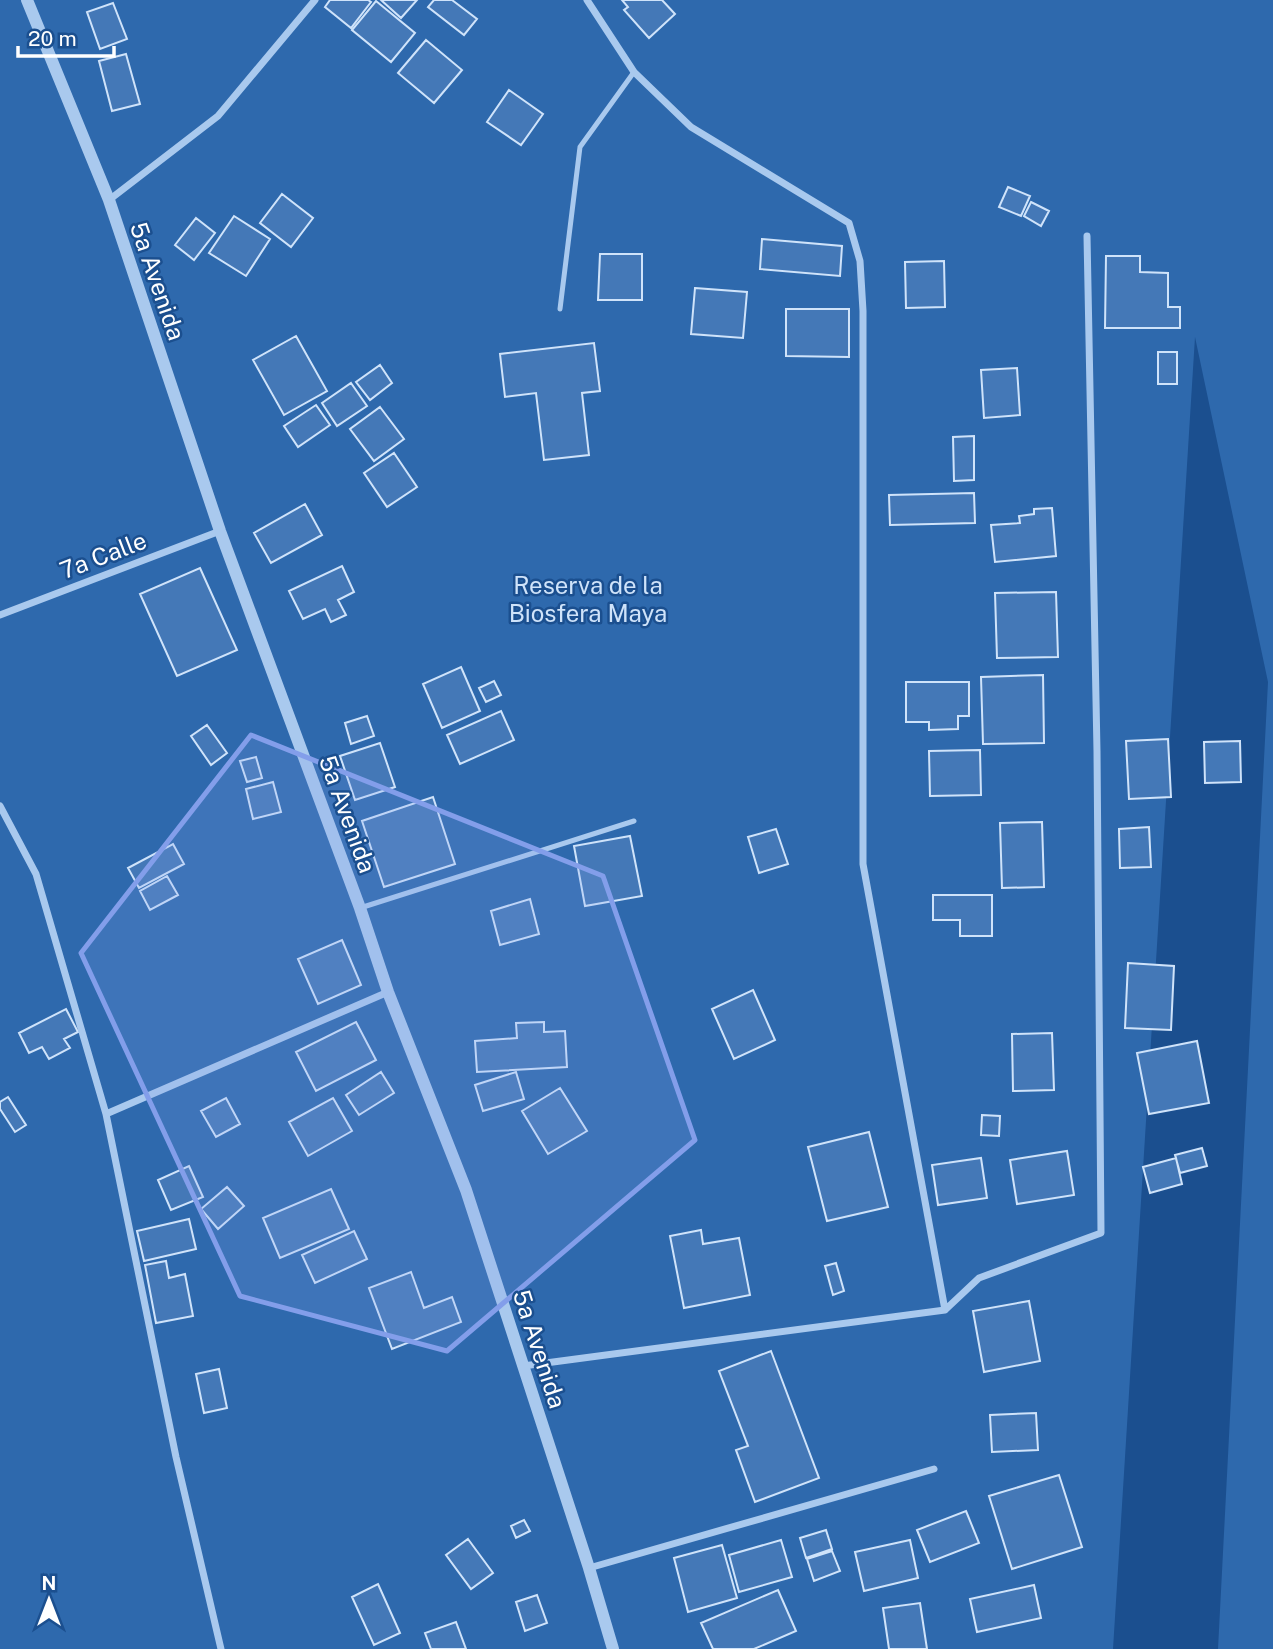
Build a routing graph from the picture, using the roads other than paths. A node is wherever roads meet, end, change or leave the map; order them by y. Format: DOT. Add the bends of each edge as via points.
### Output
graph roads {
  1 [pos="27,0"];
  2 [pos="315,0"];
  3 [pos="587,0"];
  4 [pos="634,72"];
  5 [pos="109,200"];
  6 [pos="1087,236"];
  7 [pos="560,309"];
  8 [pos="220,531"];
  9 [pos="0,615"];
  10 [pos="0,806"];
  11 [pos="634,821"];
  12 [pos="360,908"];
  13 [pos="388,992"];
  14 [pos="106,1114"];
  15 [pos="945,1310"];
  16 [pos="523,1366"];
  17 [pos="934,1469"];
  18 [pos="589,1568"];
  19 [pos="221,1649"];
  20 [pos="613,1649"];
  1 -- 5 [label="street, 5a Avenida"];
  2 -- 5 [label="street" via="218,116"];
  3 -- 4 [label="street"];
  4 -- 7 [label="lane" via="580,147"];
  4 -- 15 [label="street" via="691,127 849,223 860,261 863,864"];
  5 -- 8 [label="street, 5a Avenida"];
  6 -- 15 [label="street" via="1101,1233 979,1278"];
  8 -- 9 [label="street, 7a Calle"];
  8 -- 12 [label="street, 5a Avenida"];
  10 -- 14 [label="street" via="36,874"];
  11 -- 12 [label="lane"];
  12 -- 13 [label="street, 5a Avenida"];
  13 -- 14 [label="street"];
  13 -- 16 [label="street, 5a Avenida" via="466,1190"];
  14 -- 19 [label="street" via="176,1457"];
  15 -- 16 [label="street"];
  16 -- 18 [label="street, 5a Avenida"];
  17 -- 18 [label="street"];
  18 -- 20 [label="street, 5a Avenida"];
}
